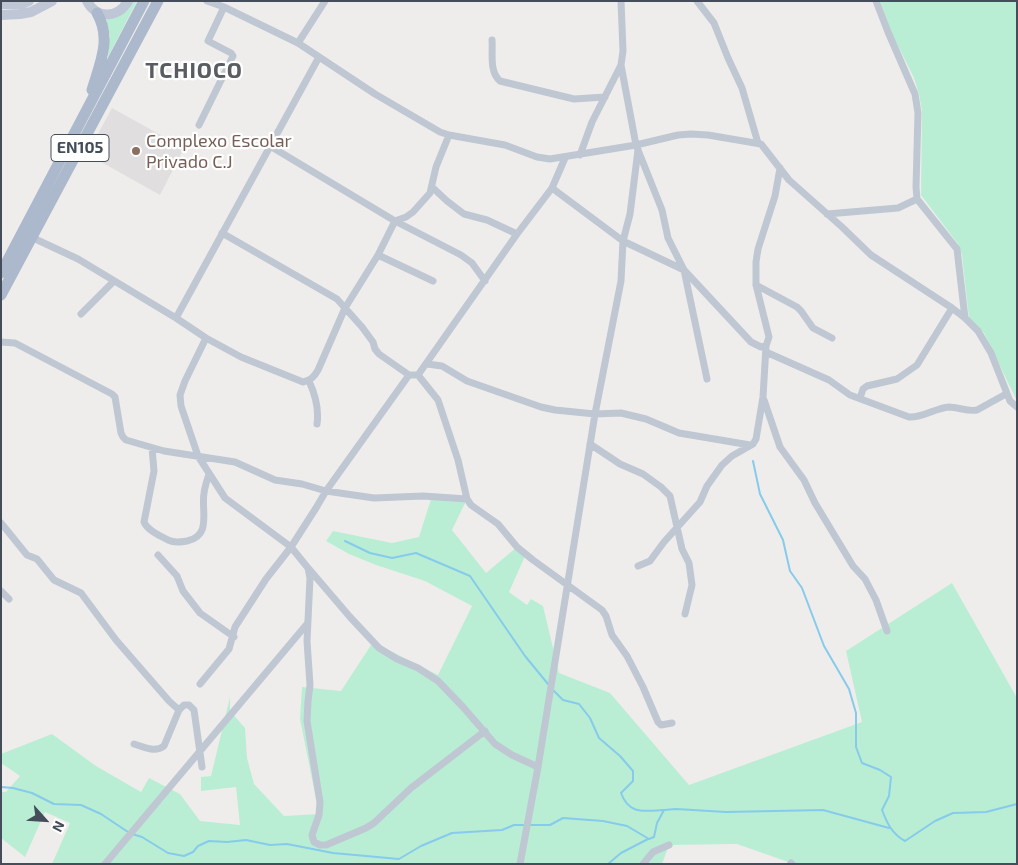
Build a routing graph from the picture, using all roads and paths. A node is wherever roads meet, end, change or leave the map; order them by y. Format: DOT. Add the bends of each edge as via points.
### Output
graph roads {
  1 [pos="29,1"];
  2 [pos="52,1"];
  3 [pos="76,1"];
  4 [pos="128,1"];
  5 [pos="144,1"];
  6 [pos="158,1"];
  7 [pos="207,1"];
  8 [pos="325,1"];
  9 [pos="621,1"];
  10 [pos="697,1"];
  11 [pos="876,1"];
  12 [pos="1,4"];
  13 [pos="91,7"];
  14 [pos="224,7"];
  15 [pos="1,14"];
  16 [pos="492,40"];
  17 [pos="298,43"];
  18 [pos="319,57"];
  19 [pos="621,65"];
  20 [pos="605,97"];
  21 [pos="83,118"];
  22 [pos="199,125"];
  23 [pos="449,134"];
  24 [pos="758,143"];
  25 [pos="270,146"];
  26 [pos="637,148"];
  27 [pos="580,155"];
  28 [pos="565,158"];
  29 [pos="780,168"];
  30 [pos="432,187"];
  31 [pos="552,188"];
  32 [pos="917,199"];
  33 [pos="827,214"];
  34 [pos="396,220"];
  35 [pos="222,233"];
  36 [pos="517,234"];
  37 [pos="32,237"];
  38 [pos="623,240"];
  39 [pos="378,255"];
  40 [pos="684,270"];
  41 [pos="1,273"];
  42 [pos="114,281"];
  43 [pos="433,281"];
  44 [pos="485,281"];
  45 [pos="756,285"];
  46 [pos="1,295"];
  47 [pos="345,308"];
  48 [pos="952,308"];
  49 [pos="81,314"];
  50 [pos="176,318"];
  51 [pos="965,318"];
  52 [pos="206,338"];
  53 [pos="832,338"];
  54 [pos="1,342"];
  55 [pos="766,349"];
  56 [pos="427,364"];
  57 [pos="408,375"];
  58 [pos="418,376"];
  59 [pos="707,379"];
  60 [pos="309,380"];
  61 [pos="1006,394"];
  62 [pos="763,398"];
  63 [pos="860,398"];
  64 [pos="1017,406"];
  65 [pos="595,414"];
  66 [pos="317,424"];
  67 [pos="590,444"];
  68 [pos="750,446"];
  69 [pos="152,448"];
  70 [pos="198,456"];
  71 [pos="209,474"];
  72 [pos="326,491"];
  73 [pos="467,499"];
  74 [pos="1,523"];
  75 [pos="676,527"];
  76 [pos="291,547"];
  77 [pos="158,555"];
  78 [pos="638,566"];
  79 [pos="308,568"];
  80 [pos="567,584"];
  81 [pos="1,591"];
  82 [pos="9,599"];
  83 [pos="685,614"];
  84 [pos="308,624"];
  85 [pos="888,631"];
  86 [pos="234,637"];
  87 [pos="200,684"];
  88 [pos="179,710"];
  89 [pos="672,723"];
  90 [pos="485,732"];
  91 [pos="134,744"];
  92 [pos="200,751"];
  93 [pos="202,767"];
  94 [pos="538,767"];
  95 [pos="669,845"];
  96 [pos="104,864"];
  97 [pos="520,864"];
  98 [pos="643,864"];
  1 -- 12 [label="street"];
  2 -- 15 [label="street" via="31,12"];
  3 -- 13 [label="street"];
  4 -- 13 [label="street" via="114,14 105,15"];
  5 -- 21 [label="main road, EN105"];
  6 -- 37 [label="main road, EN105"];
  7 -- 14 [label="street"];
  8 -- 17 [label="street"];
  9 -- 19 [label="street"];
  10 -- 24 [label="street" via="714,23 742,88"];
  11 -- 32 [label="street" via="915,94 918,113"];
  13 -- 21 [label="main road" via="104,29 105,44"];
  14 -- 17 [label="street"];
  14 -- 22 [label="street" via="208,41 233,56"];
  16 -- 20 [label="street" via="493,70 500,81 574,99"];
  17 -- 18 [label="street"];
  18 -- 23 [label="street" via="374,94"];
  18 -- 25 [label="street"];
  19 -- 20 [label="street"];
  19 -- 26 [label="street"];
  20 -- 27 [label="street"];
  21 -- 41 [label="main road, EN105"];
  23 -- 28 [label="street" via="505,145 544,158"];
  23 -- 30 [label="street"];
  24 -- 26 [label="street" via="691,134"];
  24 -- 29 [label="street"];
  25 -- 34 [label="street"];
  25 -- 35 [label="street"];
  26 -- 27 [label="street"];
  26 -- 38 [label="street" via="630,214"];
  26 -- 40 [label="street" via="662,210 668,238"];
  27 -- 28 [label="street"];
  28 -- 31 [label="street"];
  29 -- 33 [label="street"];
  29 -- 45 [label="street" via="758,249"];
  30 -- 34 [label="street" via="413,212"];
  30 -- 36 [label="street" via="464,214 487,220"];
  31 -- 36 [label="street"];
  31 -- 38 [label="street"];
  32 -- 33 [label="street" via="898,208"];
  32 -- 51 [label="street" via="956,249"];
  33 -- 48 [label="street" via="875,259"];
  34 -- 39 [label="street"];
  34 -- 44 [label="street" via="467,258"];
  35 -- 47 [label="street" via="337,299"];
  35 -- 50 [label="street"];
  36 -- 44 [label="street"];
  37 -- 42 [label="street"];
  37 -- 46 [label="main road, EN105"];
  38 -- 40 [label="street"];
  38 -- 65 [label="street" via="620,281"];
  39 -- 43 [label="street"];
  39 -- 47 [label="street"];
  40 -- 55 [label="street" via="750,342"];
  40 -- 59 [label="street"];
  42 -- 49 [label="street"];
  42 -- 50 [label="street"];
  44 -- 56 [label="street"];
  45 -- 53 [label="street" via="797,307 813,328"];
  45 -- 55 [label="street" via="769,337"];
  47 -- 57 [label="street" via="379,354"];
  47 -- 60 [label="street" via="318,370"];
  48 -- 51 [label="street"];
  48 -- 63 [label="street" via="917,365 897,379 867,386"];
  50 -- 52 [label="street"];
  51 -- 61 [label="street" via="978,331 991,353"];
  52 -- 60 [label="street" via="303,382"];
  52 -- 70 [label="street" via="180,395"];
  54 -- 69 [label="street" via="15,343 112,394 116,397 123,437"];
  55 -- 62 [label="street"];
  55 -- 63 [label="street"];
  56 -- 58 [label="street"];
  56 -- 65 [label="street" via="442,366 467,381 541,407"];
  57 -- 58 [label="street"];
  57 -- 72 [label="street"];
  58 -- 73 [label="street" via="438,400"];
  60 -- 66 [label="street" via="314,392"];
  61 -- 63 [label="street" via="977,410 944,408 915,417"];
  61 -- 64 [label="street"];
  62 -- 68 [label="street" via="758,433"];
  62 -- 85 [label="street" via="780,447 804,480 853,566 865,579"];
  65 -- 67 [label="street"];
  65 -- 68 [label="street" via="627,414 678,433"];
  67 -- 75 [label="street" via="661,487 670,496"];
  67 -- 80 [label="street"];
  68 -- 75 [label="street" via="722,465 700,502"];
  69 -- 70 [label="street"];
  69 -- 71 [label="street" via="154,471 144,522 147,528 169,541 179,542 199,536 203,528 204,493"];
  70 -- 71 [label="street"];
  70 -- 72 [label="street" via="235,462 275,480"];
  71 -- 76 [label="street" via="225,498"];
  72 -- 73 [label="street" via="374,498 423,496"];
  72 -- 76 [label="street"];
  73 -- 80 [label="street" via="503,528 521,550"];
  74 -- 88 [label="street" via="27,555 37,559 54,580 81,593 116,640"];
  75 -- 78 [label="street" via="650,561"];
  75 -- 83 [label="street" via="689,563 692,585"];
  76 -- 79 [label="street"];
  76 -- 86 [label="street" via="266,579 236,627"];
  77 -- 86 [label="street" via="177,576 183,591 200,613"];
  79 -- 84 [label="street"];
  79 -- 90 [label="street" via="379,648 438,681"];
  80 -- 89 [label="street" via="602,610 658,722 662,725"];
  80 -- 94 [label="street"];
  81 -- 82 [label="street"];
  84 -- 90 [label="street" via="310,685 307,721 320,802 312,835 314,842 326,845 366,828"];
  84 -- 92 [label="street"];
  86 -- 87 [label="street" via="226,654"];
  88 -- 91 [label="street" via="164,746 154,750"];
  88 -- 92 [label="street" via="184,705 194,710"];
  90 -- 94 [label="street" via="512,756"];
  92 -- 93 [label="street"];
  92 -- 96 [label="street"];
  94 -- 97 [label="street"];
  95 -- 98 [label="street" via="653,852"];
}
